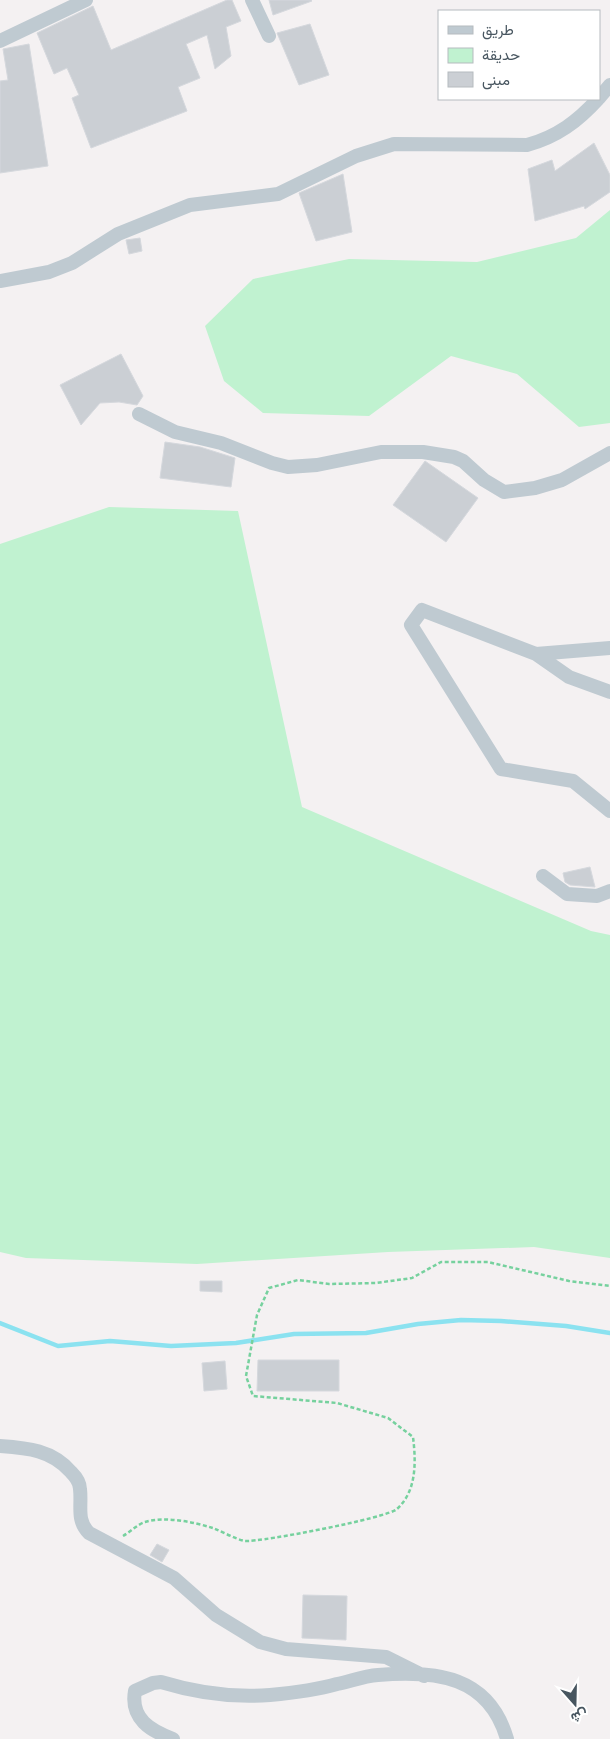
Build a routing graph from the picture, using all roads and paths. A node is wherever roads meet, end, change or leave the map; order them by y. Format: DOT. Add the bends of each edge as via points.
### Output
graph roads {
  1 [pos="86,0"];
  2 [pos="252,0"];
  3 [pos="269,36"];
  4 [pos="0,41"];
  5 [pos="610,85"];
  6 [pos="600,96"];
  7 [pos="596,100"];
  8 [pos="0,281"];
  9 [pos="139,414"];
  10 [pos="610,453"];
  11 [pos="610,648"];
  12 [pos="536,654"];
  13 [pos="610,692"];
  14 [pos="610,812"];
  15 [pos="543,876"];
  16 [pos="610,891"];
  17 [pos="610,1286"];
  18 [pos="0,1446"];
  19 [pos="111,1544"];
  20 [pos="424,1676"];
  21 [pos="173,1739"];
  22 [pos="507,1739"];
  1 -- 4 [label="street"];
  2 -- 3 [label="street"];
  5 -- 6 [label="street"];
  7 -- 8 [label="street" via="566,129 542,141 527,145 394,144 356,156 278,194 201,202 184,207 118,234 72,263"];
  9 -- 10 [label="street" via="175,432 221,443 288,466 381,452 446,455 463,461 504,492 562,480"];
  11 -- 12 [label="street"];
  12 -- 13 [label="street" via="568,677"];
  12 -- 14 [label="street" via="422,610 412,625 501,769 573,781"];
  15 -- 16 [label="street" via="567,894 597,896"];
  17 -- 19 [label="path" via="569,1281 488,1262 441,1262 412,1278 329,1284 298,1280 269,1288 257,1315 246,1376 252,1396 337,1403 388,1418 413,1437 414,1483 397,1509 366,1520 245,1541 174,1519 145,1522"];
  18 -- 19 [label="street" via="47,1453 64,1464 80,1487 80,1521 84,1528"];
  19 -- 20 [label="street" via="174,1578 216,1615 260,1642 286,1649 386,1657"];
  20 -- 21 [label="street" via="378,1675 336,1685 252,1696 214,1694 161,1682 135,1691 134,1698 145,1726"];
  20 -- 22 [label="street" via="449,1678 486,1698 502,1721"];
}
